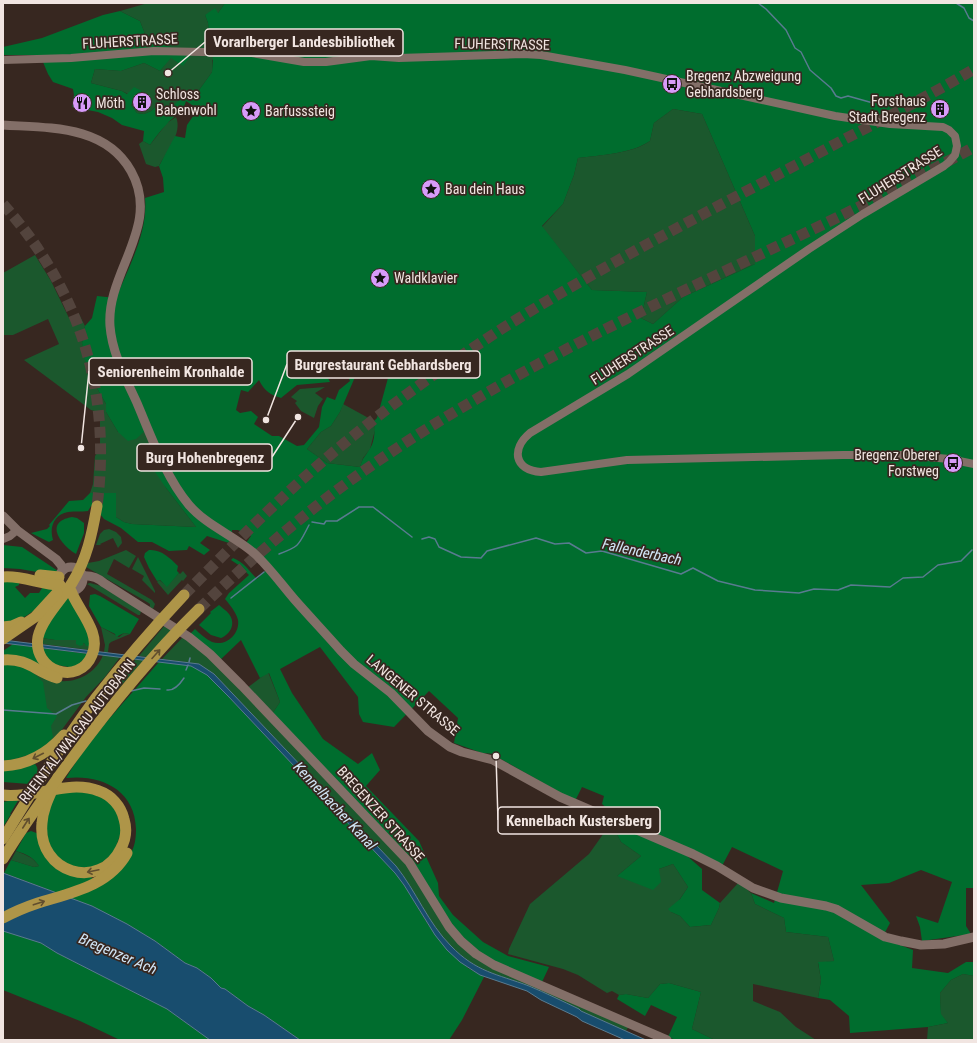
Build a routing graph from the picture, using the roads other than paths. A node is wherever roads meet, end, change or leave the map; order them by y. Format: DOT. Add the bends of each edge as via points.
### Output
graph roads {
  1 [pos="3,60"];
  2 [pos="3,125"];
  3 [pos="974,464"];
  4 [pos="97,506"];
  5 [pos="3,516"];
  6 [pos="17,530"];
  7 [pos="3,539"];
  8 [pos="3,570"];
  9 [pos="3,577"];
  10 [pos="68,584"];
  11 [pos="180,598"];
  12 [pos="47,605"];
  13 [pos="195,612"];
  14 [pos="3,627"];
  15 [pos="3,639"];
  16 [pos="3,646"];
  17 [pos="96,652"];
  18 [pos="3,660"];
  19 [pos="95,700"];
  20 [pos="3,766"];
  21 [pos="3,788"];
  22 [pos="3,795"];
  23 [pos="46,796"];
  24 [pos="3,839"];
  25 [pos="3,859"];
  26 [pos="3,918"];
  27 [pos="974,937"];
  28 [pos="667,1040"];
  1 -- 3 [label="street, FLUHERSTRASSE" via="71,58 154,51 252,53 304,62 371,56 399,58 541,55 636,72 835,116 890,124 943,127 952,132 957,140 956,150 949,162 808,249 628,374 530,433 520,443 518,455 528,470 541,472 627,460 843,455 907,455"];
  2 -- 27 [label="main road, LANGENER STRASSE" via="71,131 93,137 125,161 134,177 139,194 140,215 137,235 114,292 110,325 114,350 155,445 177,488 202,518 255,554 341,651 392,693 428,731 450,747 493,760 560,797 693,854 766,894 836,909 885,936 901,941 921,945"];
  4 -- 10 [label="highway" via="85,551 70,575"];
  5 -- 6 [label="main road"];
  6 -- 7 [label="street"];
  6 -- 10 [label="main road" via="59,562"];
  8 -- 10 [label="highway"];
  9 -- 10 [label="highway" via="48,584"];
  10 -- 12 [label="highway"];
  10 -- 16 [label="highway" via="40,620"];
  10 -- 17 [label="highway" via="92,631"];
  10 -- 17 [label="highway" via="40,631 38,648 41,658 51,668 66,672 80,669"];
  10 -- 28 [label="main road, BREGENZER STRASSE" via="93,580 104,583 210,654 408,862 450,927 476,954 494,965"];
  11 -- 19 [label="highway, RHEINTAL/WALGAU AUTOBAHN"];
  12 -- 14 [label="highway" via="22,622"];
  12 -- 15 [label="highway" via="35,617"];
  23 -- 13 [label="highway, RHEINTAL/WALGAU AUTOBAHN, one-way" via="112,704"];
  17 -- 18 [label="highway" via="95,664 87,672 68,679 54,677 25,662"];
  19 -- 20 [label="highway, one-way" via="49,750 28,761"];
  19 -- 24 [label="highway, RHEINTAL/WALGAU AUTOBAHN" via="40,779"];
  26 -- 21 [label="highway, one-way" via="26,907 93,884 107,876 127,854 133,828 125,804 118,794 105,785 87,781 64,781 21,789"];
  22 -- 23 [label="highway, one-way" via="22,796 78,788 95,789 106,794 120,809 126,828 122,847 116,857 96,870 79,872 63,867 49,856 43,843 41,828"];
  25 -- 23 [label="highway, RHEINTAL/WALGAU AUTOBAHN, one-way"];
}
